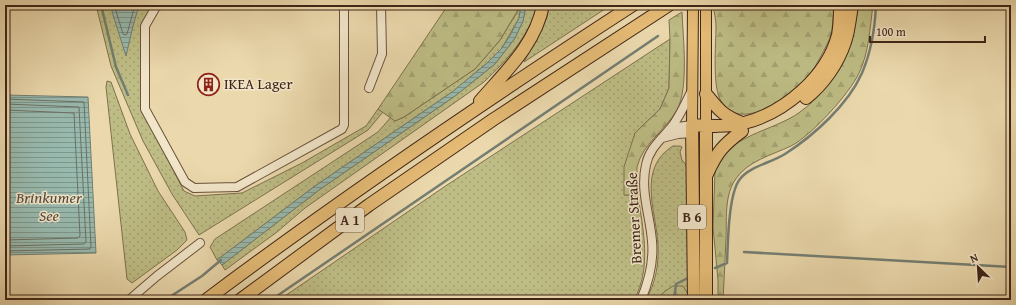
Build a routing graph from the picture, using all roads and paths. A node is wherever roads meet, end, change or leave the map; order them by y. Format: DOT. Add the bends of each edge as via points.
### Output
graph roads {
  1 [pos="157,5"];
  2 [pos="344,5"];
  3 [pos="381,5"];
  4 [pos="543,5"];
  5 [pos="633,5"];
  6 [pos="669,5"];
  7 [pos="706,5"];
  8 [pos="840,5"];
  9 [pos="852,5"];
  10 [pos="693,7"];
  11 [pos="369,88"];
  12 [pos="692,89"];
  13 [pos="706,94"];
  14 [pos="468,114"];
  15 [pos="743,127"];
  16 [pos="692,129"];
  17 [pos="706,129"];
  18 [pos="668,131"];
  19 [pos="662,138"];
  20 [pos="705,178"];
  21 [pos="200,243"];
  22 [pos="129,300"];
  23 [pos="206,300"];
  24 [pos="240,300"];
  25 [pos="640,300"];
  26 [pos="694,300"];
  27 [pos="706,300"];
  1 -- 2 [label="street" via="145,26 145,109 185,182 194,188 237,187 342,129"];
  3 -- 11 [label="street" via="382,54"];
  4 -- 14 [label="highway" via="533,35 519,57"];
  5 -- 14 [label="highway, A 1"];
  6 -- 24 [label="highway, A 1" via="494,119"];
  7 -- 13 [label="main road, B 6"];
  8 -- 15 [label="highway" via="838,36 831,53 808,86 780,108"];
  9 -- 15 [label="highway" via="846,41 838,60 812,93 767,123"];
  10 -- 12 [label="main road, B 6"];
  12 -- 16 [label="main road, B 6"];
  12 -- 18 [label="street, Bremer Straße"];
  13 -- 15 [label="highway" via="720,111"];
  13 -- 17 [label="main road, B 6"];
  14 -- 23 [label="highway, A 1" via="333,207"];
  15 -- 17 [label="highway" via="732,125"];
  15 -- 20 [label="highway" via="721,148"];
  16 -- 17 [label="highway"];
  16 -- 18 [label="street" via="678,127"];
  16 -- 19 [label="street"];
  16 -- 26 [label="highway, B 6"];
  17 -- 20 [label="highway, B 6"];
  18 -- 19 [label="street, Bremer Straße"];
  19 -- 25 [label="street, Bremer Straße" via="646,162 644,195 652,253 648,284"];
  20 -- 27 [label="highway, B 6"];
  21 -- 22 [label="street"];
}
